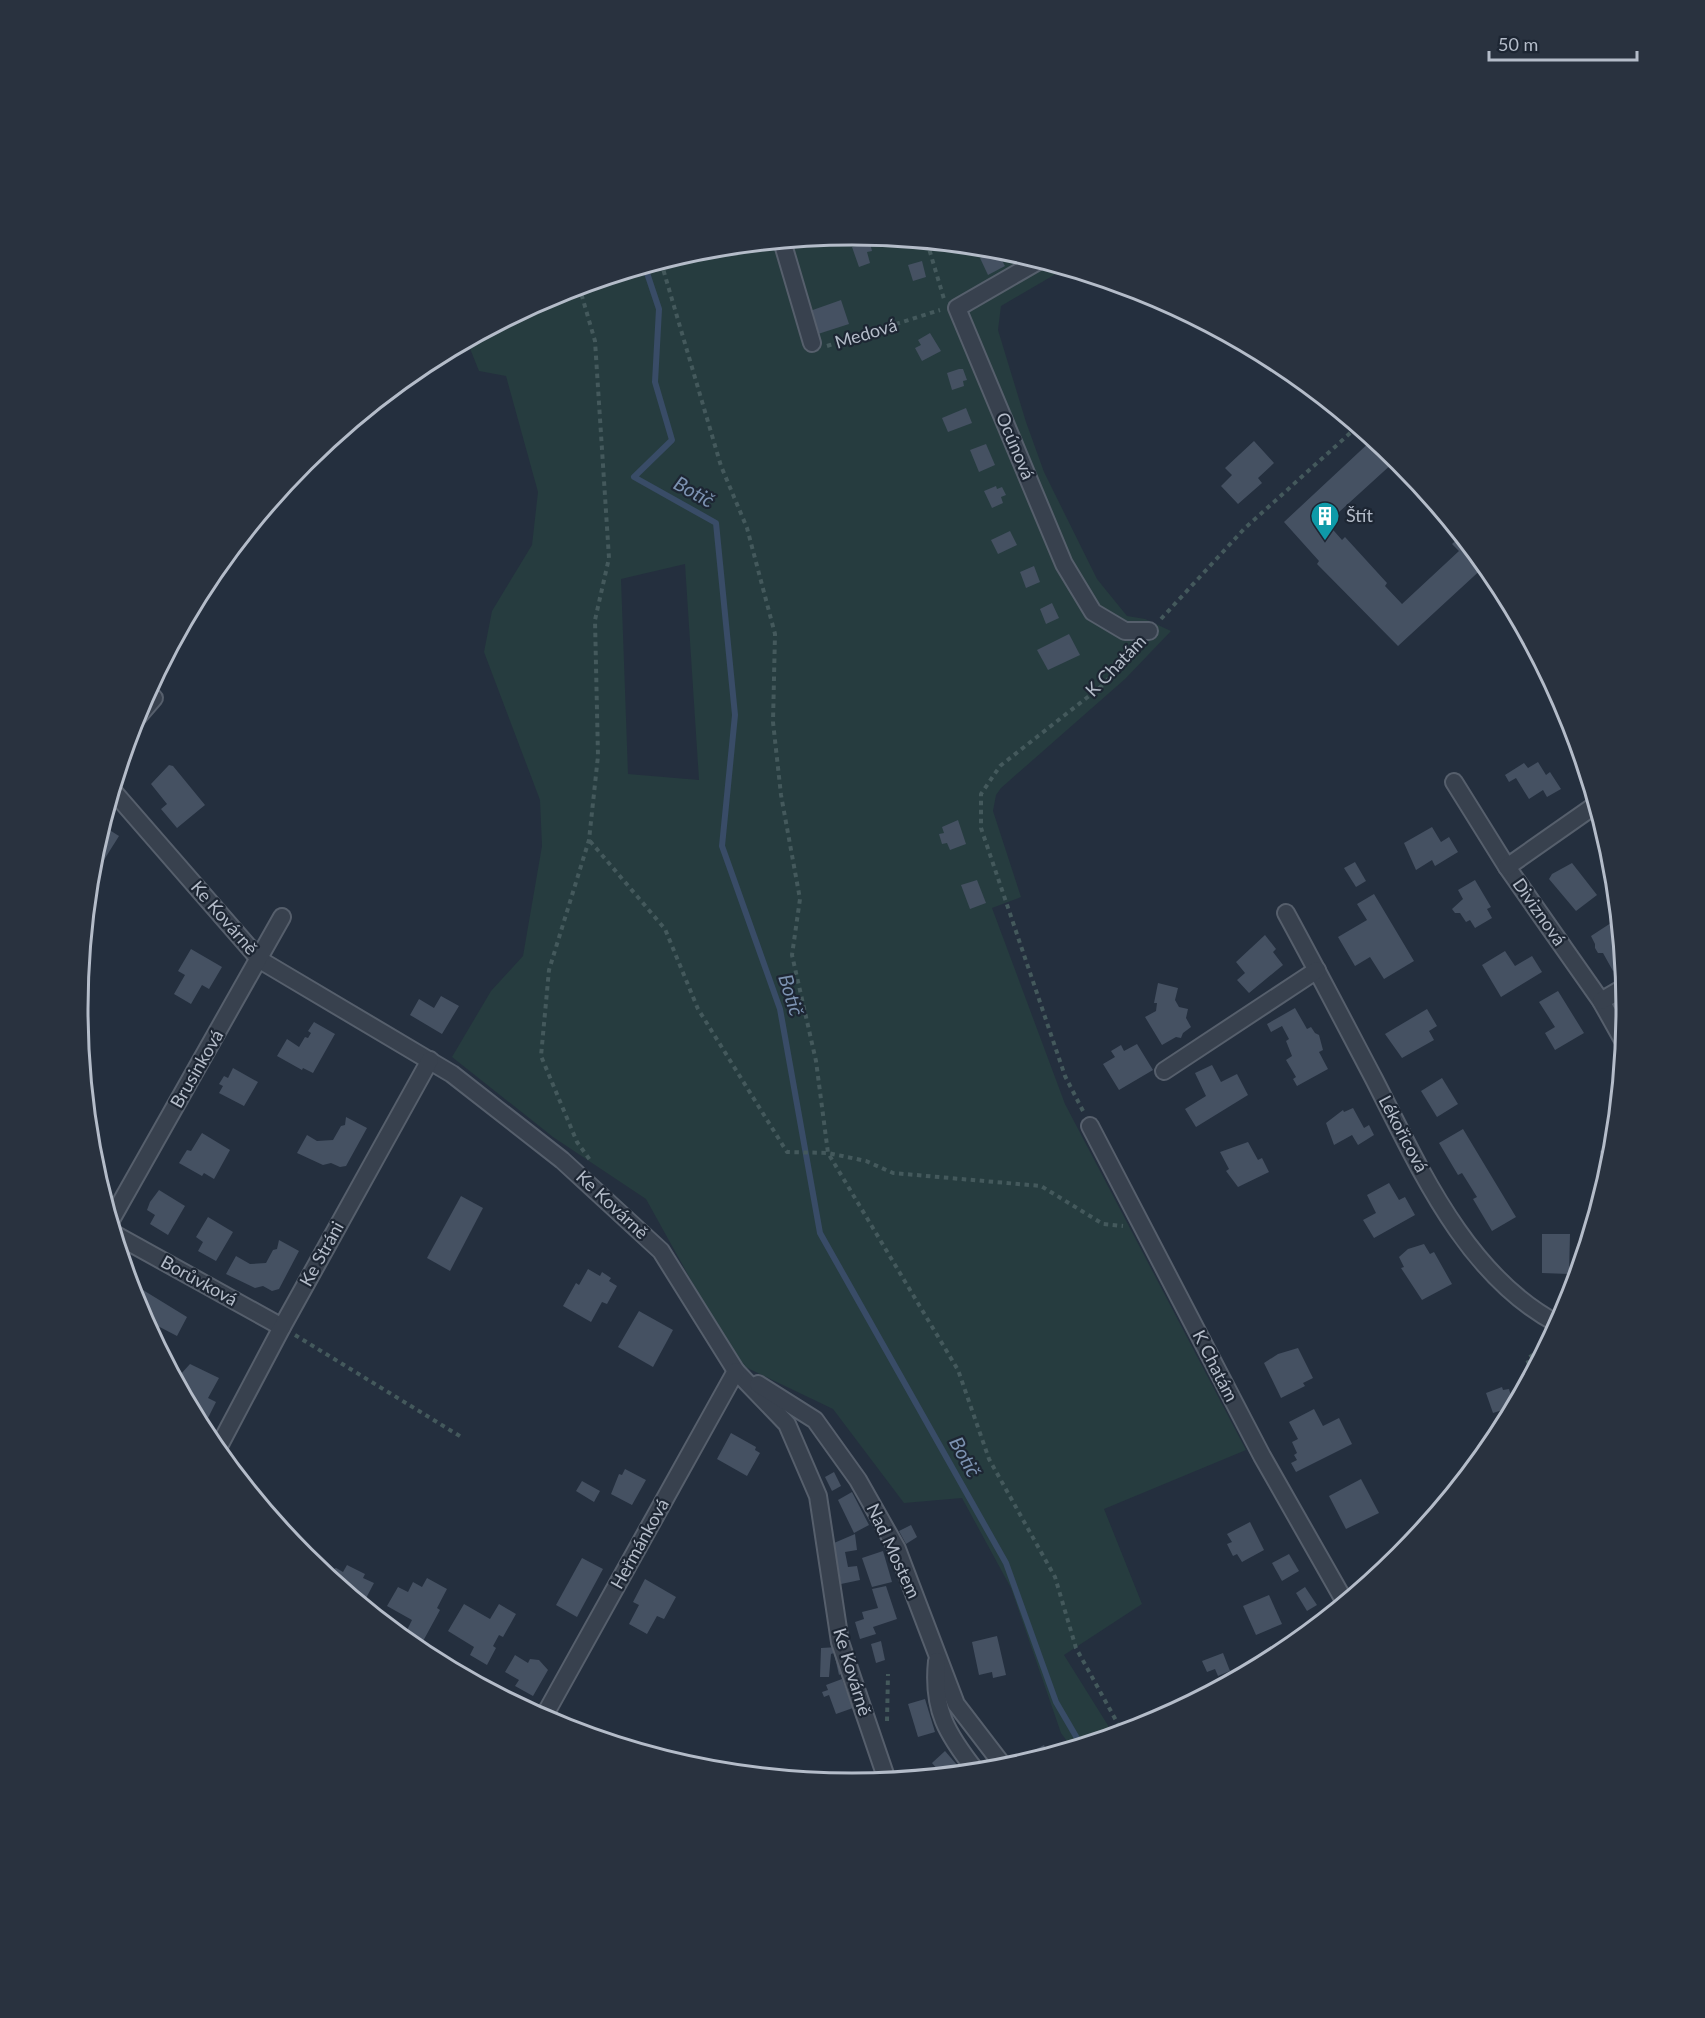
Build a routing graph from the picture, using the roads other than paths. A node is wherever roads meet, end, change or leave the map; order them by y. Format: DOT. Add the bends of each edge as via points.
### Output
graph roads {
  1 [pos="784,249"];
  2 [pos="1029,266"];
  3 [pos="812,343"];
  4 [pos="1149,632"];
  5 [pos="1454,782"];
  6 [pos="119,798"];
  7 [pos="1589,809"];
  8 [pos="1507,867"];
  9 [pos="1286,913"];
  10 [pos="282,917"];
  11 [pos="260,960"];
  12 [pos="1317,970"];
  13 [pos="1616,992"];
  14 [pos="1601,1001"];
  15 [pos="1616,1027"];
  16 [pos="430,1060"];
  17 [pos="1164,1071"];
  18 [pos="1090,1126"];
  19 [pos="116,1211"];
  20 [pos="125,1240"];
  21 [pos="1550,1319"];
  22 [pos="282,1327"];
  23 [pos="736,1371"];
  24 [pos="222,1440"];
  25 [pos="1341,1595"];
  26 [pos="938,1654"];
  27 [pos="548,1709"];
  28 [pos="998,1759"];
  29 [pos="970,1763"];
  30 [pos="884,1772"];
  1 -- 3 [label="street, Medová"];
  2 -- 4 [label="street, Ocúnová" via="955,307 1064,564 1093,612 1125,630"];
  5 -- 8 [label="street, Diviznová"];
  6 -- 11 [label="street, Ke Kovárně"];
  7 -- 8 [label="street"];
  8 -- 14 [label="street, Diviznová"];
  9 -- 12 [label="street, Lékořicová"];
  10 -- 11 [label="street, Brusinková"];
  11 -- 16 [label="street, Ke Kovárně"];
  11 -- 19 [label="street, Brusinková"];
  12 -- 17 [label="street"];
  12 -- 21 [label="street, Lékořicová" via="1422,1173 1472,1250 1519,1298"];
  13 -- 14 [label="street"];
  14 -- 15 [label="street, Diviznová"];
  16 -- 22 [label="street, Ke Stráni"];
  16 -- 23 [label="street, Ke Kovárně" via="562,1160 661,1251"];
  18 -- 25 [label="street, K Chatám" via="1262,1455"];
  20 -- 22 [label="street, Borůvková"];
  22 -- 24 [label="street, Ke Stráni"];
  23 -- 26 [label="street, Nad Mostem" via="815,1420 858,1480 897,1550"];
  23 -- 27 [label="street, Heřmánková"];
  23 -- 30 [label="street, Ke Kovárně" via="787,1424 818,1496 840,1642"];
  26 -- 28 [label="street, Nad Mostem" via="956,1704"];
  26 -- 29 [label="street" via="935,1679 940,1716 950,1738"];
}
